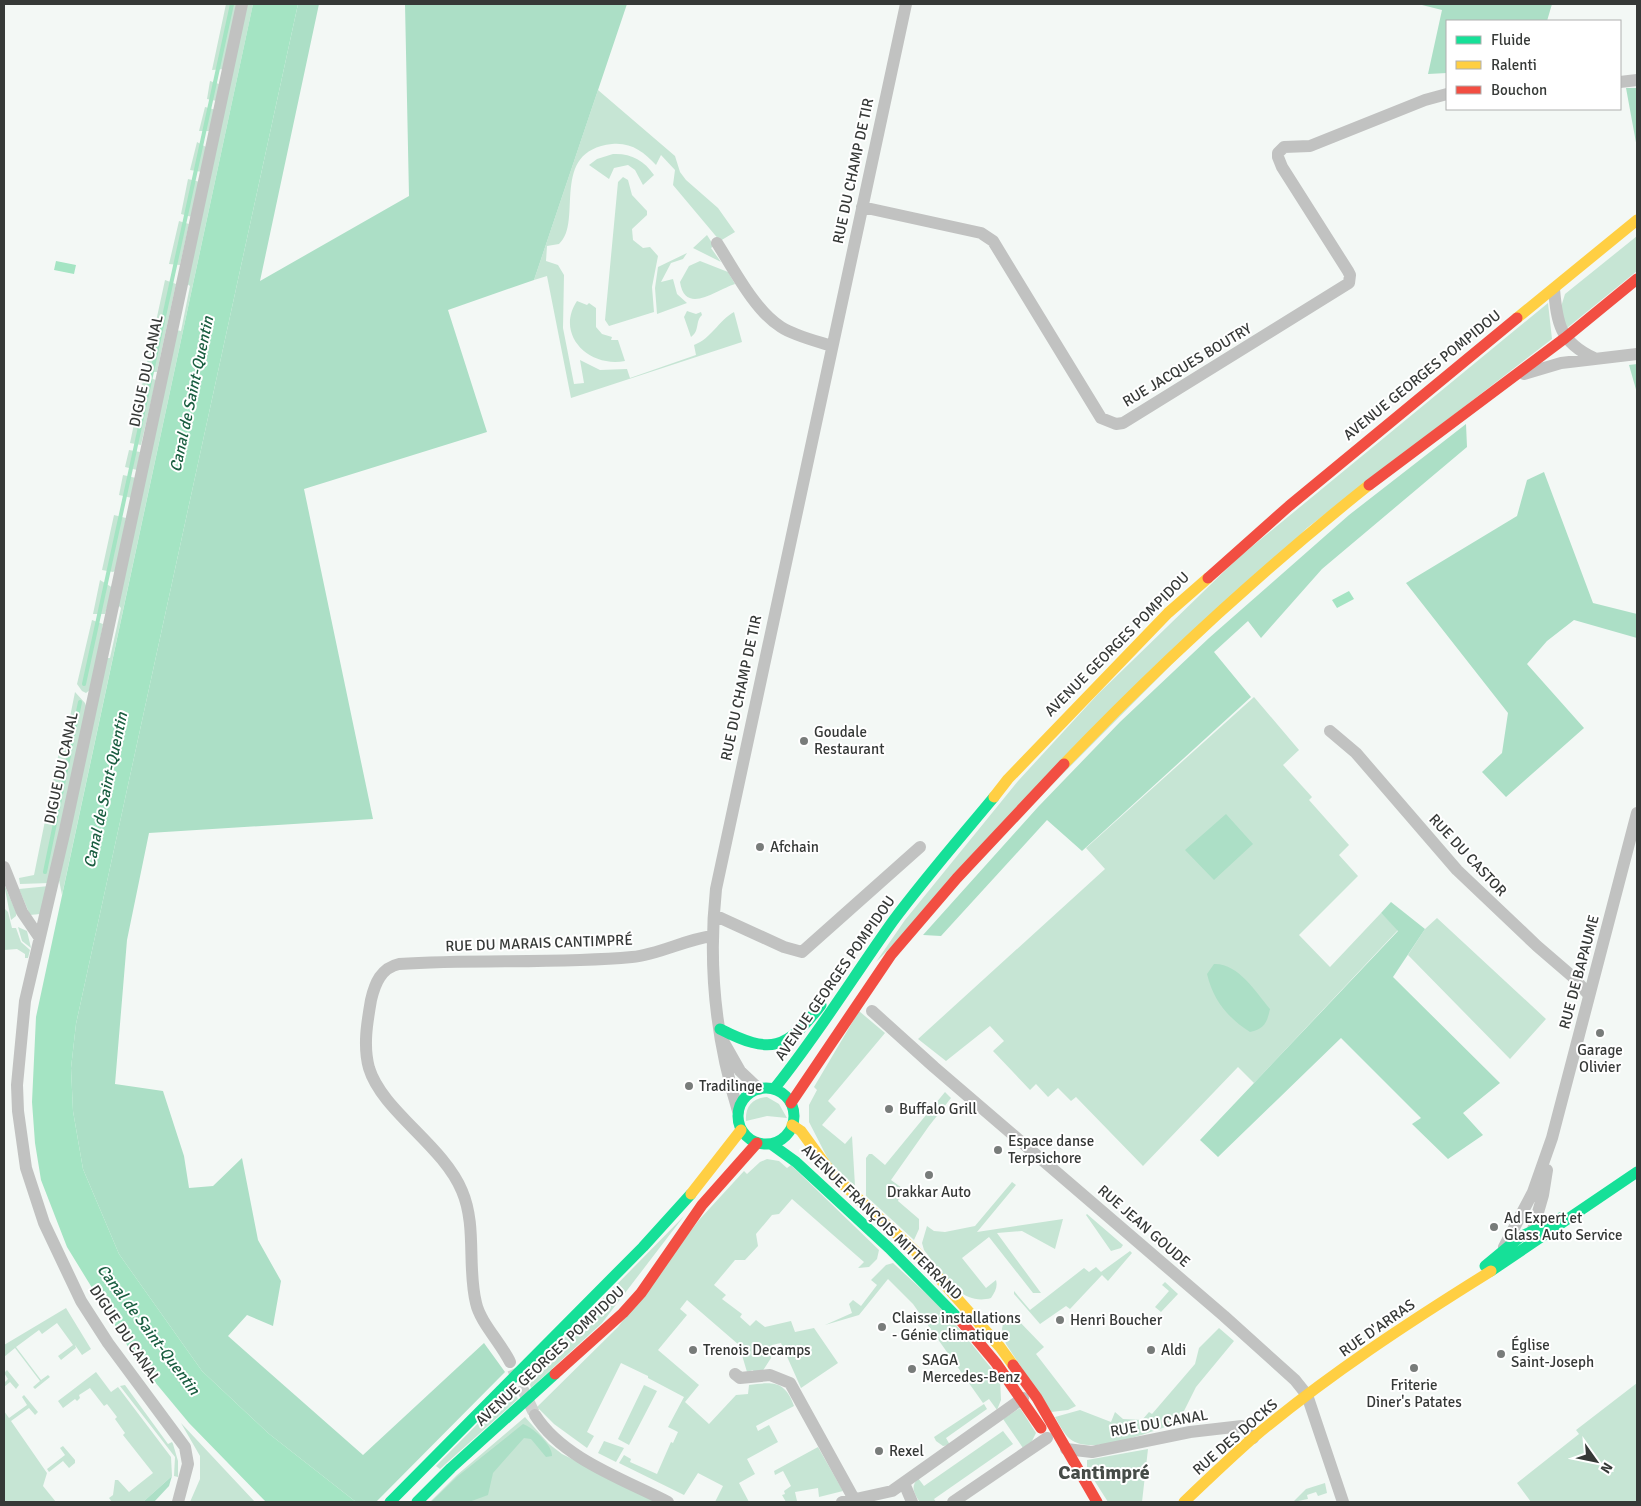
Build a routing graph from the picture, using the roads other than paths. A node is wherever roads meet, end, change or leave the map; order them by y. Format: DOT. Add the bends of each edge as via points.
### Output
graph roads {
  1 [pos="242,4"];
  2 [pos="906,4"];
  3 [pos="1637,80"];
  4 [pos="1621,82"];
  5 [pos="1446,94"];
  6 [pos="862,207"];
  7 [pos="1637,220"];
  8 [pos="717,243"];
  9 [pos="1637,279"];
  10 [pos="1554,289"];
  11 [pos="1566,338"];
  12 [pos="832,346"];
  13 [pos="1637,354"];
  14 [pos="1594,358"];
  15 [pos="1512,378"];
  16 [pos="1330,731"];
  17 [pos="1637,813"];
  18 [pos="920,847"];
  19 [pos="4,867"];
  20 [pos="914,894"];
  21 [pos="714,915"];
  22 [pos="712,936"];
  23 [pos="39,937"];
  24 [pos="1589,995"];
  25 [pos="872,1011"];
  26 [pos="721,1035"];
  27 [pos="759,1089"];
  28 [pos="774,1089"];
  29 [pos="791,1103"];
  30 [pos="738,1111"];
  31 [pos="792,1125"];
  32 [pos="741,1130"];
  33 [pos="1552,1138"];
  34 [pos="757,1143"];
  35 [pos="771,1144"];
  36 [pos="1637,1172"];
  37 [pos="1528,1203"];
  38 [pos="1580,1211"];
  39 [pos="1534,1227"];
  40 [pos="1546,1235"];
  41 [pos="1504,1247"];
  42 [pos="1526,1249"];
  43 [pos="1465,1286"];
  44 [pos="510,1362"];
  45 [pos="735,1374"];
  46 [pos="1307,1395"];
  47 [pos="1023,1398"];
  48 [pos="534,1414"];
  49 [pos="1047,1438"];
  50 [pos="1253,1438"];
  51 [pos="1066,1449"];
  52 [pos="904,1483"];
  53 [pos="848,1501"];
  54 [pos="178,1502"];
  55 [pos="390,1502"];
  56 [pos="417,1502"];
  57 [pos="668,1502"];
  58 [pos="912,1502"];
  59 [pos="953,1502"];
  60 [pos="1084,1502"];
  61 [pos="1097,1502"];
  62 [pos="1184,1502"];
  63 [pos="1342,1502"];
  1 -- 23 [label="street, DIGUE DU CANAL" via="65,830"];
  2 -- 6 [label="street, RUE DU CHAMP DE TIR"];
  3 -- 4 [label="street"];
  5 -- 6 [label="street, RUE JACQUES BOUTRY" via="1310,146 1284,147 1278,153 1282,167 1348,271 1349,283 1123,423 1100,418 993,241 981,234"];
  6 -- 12 [label="street, RUE DU CHAMP DE TIR"];
  7 -- 10 [label="main road, AVENUE GEORGES POMPIDOU"];
  8 -- 12 [label="street" via="773,321 785,329"];
  9 -- 11 [label="main road, AVENUE GEORGES POMPIDOU"];
  10 -- 11 [label="street" via="1558,324"];
  10 -- 20 [label="main road, AVENUE GEORGES POMPIDOU" via="1297,500 1168,613 1008,779"];
  11 -- 14 [label="street"];
  11 -- 15 [label="main road, AVENUE GEORGES POMPIDOU"];
  12 -- 21 [label="street, RUE DU CHAMP DE TIR" via="726,838"];
  13 -- 14 [label="street"];
  14 -- 15 [label="street" via="1561,363"];
  15 -- 29 [label="main road, AVENUE GEORGES POMPIDOU" via="1423,443 1297,544 1094,731 892,954 848,1014"];
  16 -- 24 [label="street, RUE DU CASTOR" via="1356,753 1457,870"];
  17 -- 24 [label="street, RUE DE BAPAUME"];
  18 -- 21 [label="street" via="802,952"];
  19 -- 23 [label="street" via="16,902"];
  20 -- 26 [label="main road" via="890,914 794,1037 778,1044 758,1046"];
  20 -- 28 [label="main road, AVENUE GEORGES POMPIDOU" via="870,952 801,1056"];
  21 -- 22 [label="street, RUE DU CHAMP DE TIR"];
  22 -- 26 [label="street, RUE DU CHAMP DE TIR"];
  22 -- 44 [label="street, RUE DU MARAIS CANTIMPRÉ" via="631,957 394,965 378,978 372,995 366,1040 370,1068 383,1094 446,1163 459,1184 469,1212 472,1280 477,1307"];
  23 -- 54 [label="street, DIGUE DU CANAL" via="18,1054 18,1111 26,1168 38,1208 81,1301 116,1355 185,1447 188,1464"];
  24 -- 33 [label="street, RUE DE BAPAUME"];
  25 -- 46 [label="street, RUE JEAN GOUDE" via="1224,1316 1290,1375"];
  26 -- 27 [label="street" via="740,1071"];
  26 -- 30 [label="street, RUE DU CHAMP DE TIR" via="726,1070"];
  27 -- 28 [label="main road"];
  27 -- 30 [label="main road" via="745,1097"];
  28 -- 29 [label="main road"];
  29 -- 31 [label="main road"];
  30 -- 32 [label="main road"];
  31 -- 35 [label="main road" via="784,1138"];
  31 -- 51 [label="main road, AVENUE FRANÇOIS MITTERRAND" via="801,1131 833,1175 916,1252 1000,1348 1033,1391"];
  32 -- 34 [label="main road"];
  32 -- 55 [label="main road, AVENUE GEORGES POMPIDOU" via="709,1174 661,1228"];
  33 -- 37 [label="street, RUE DE BAPAUME"];
  33 -- 39 [label="street, RUE DE BAPAUME"];
  34 -- 35 [label="main road"];
  34 -- 56 [label="main road, AVENUE GEORGES POMPIDOU" via="702,1205 641,1294"];
  35 -- 47 [label="main road, AVENUE FRANÇOIS MITTERRAND" via="803,1165 819,1184 934,1291 989,1353"];
  36 -- 38 [label="main road, RUE D'ARRAS"];
  37 -- 39 [label="street"];
  37 -- 41 [label="street, RUE DE BAPAUME"];
  38 -- 39 [label="main road, RUE D'ARRAS"];
  38 -- 40 [label="main road, RUE D'ARRAS"];
  39 -- 40 [label="street"];
  39 -- 41 [label="main road, RUE D'ARRAS"];
  39 -- 42 [label="street, RUE DE BAPAUME"];
  40 -- 42 [label="main road, RUE D'ARRAS"];
  41 -- 43 [label="main road, RUE D'ARRAS"];
  42 -- 43 [label="main road, RUE D'ARRAS"];
  43 -- 46 [label="main road, RUE D'ARRAS"];
  45 -- 53 [label="street" via="740,1378 770,1375 790,1383"];
  46 -- 50 [label="main road, RUE DES DOCKS"];
  46 -- 63 [label="street, RUE JEAN GOUDE"];
  47 -- 49 [label="main road, AVENUE FRANÇOIS MITTERRAND"];
  47 -- 52 [label="street"];
  48 -- 57 [label="street" via="547,1433 570,1452"];
  49 -- 59 [label="street"];
  49 -- 60 [label="main road, AVENUE FRANÇOIS MITTERRAND"];
  50 -- 51 [label="street, RUE DU CANAL" via="1242,1426 1190,1432 1092,1452"];
  50 -- 62 [label="main road, RUE DES DOCKS"];
  51 -- 61 [label="main road, AVENUE FRANÇOIS MITTERRAND"];
  52 -- 53 [label="street" via="892,1491"];
  52 -- 58 [label="street"];
}
